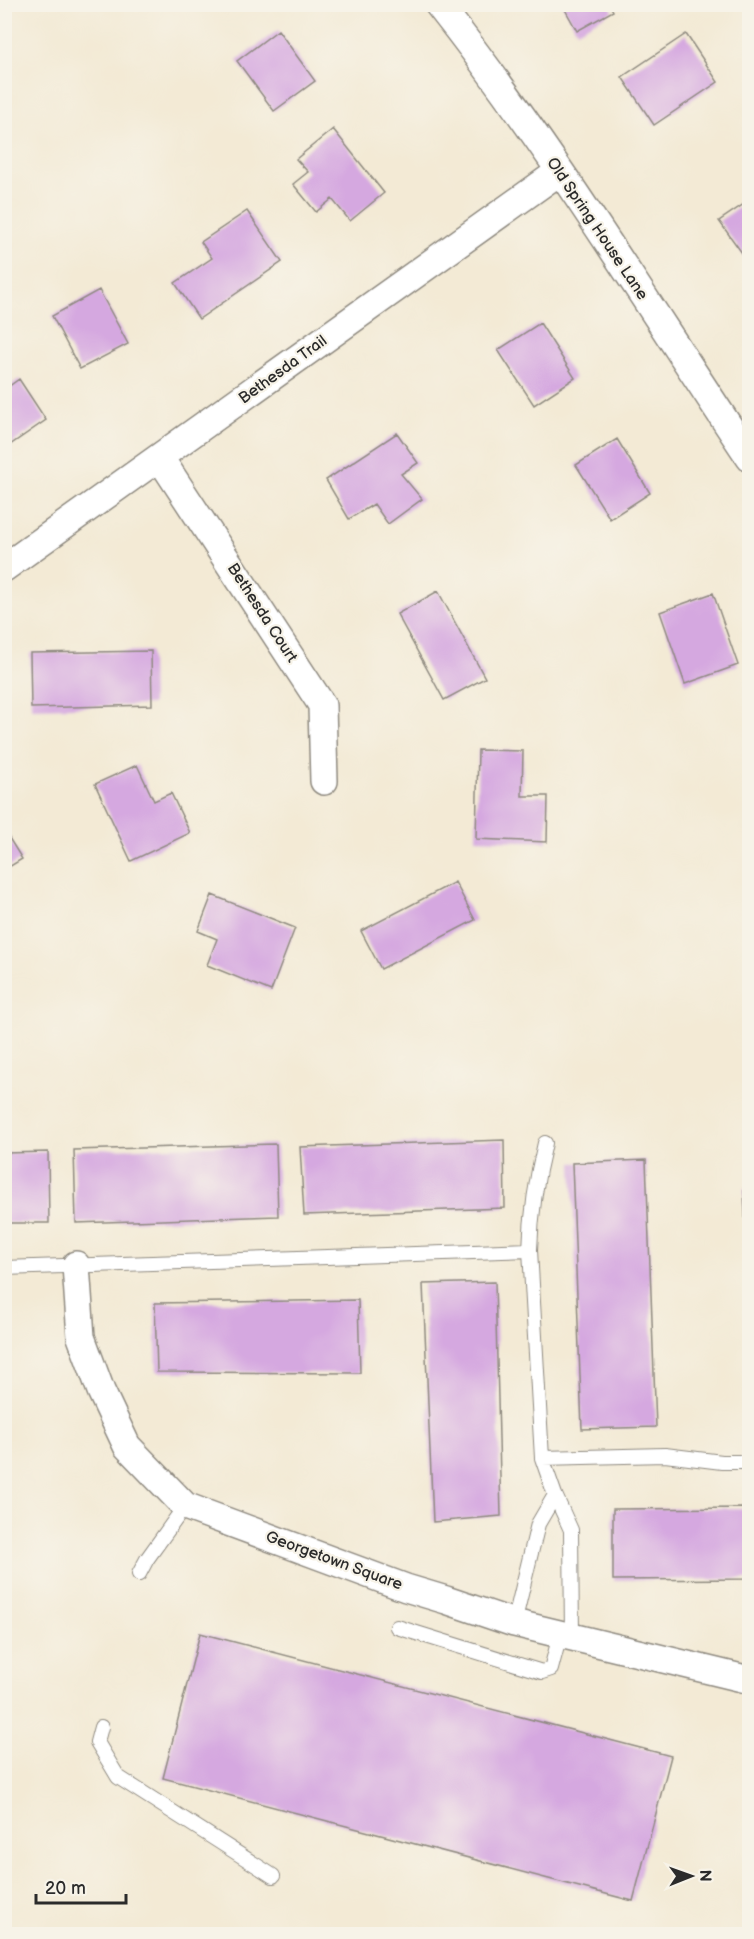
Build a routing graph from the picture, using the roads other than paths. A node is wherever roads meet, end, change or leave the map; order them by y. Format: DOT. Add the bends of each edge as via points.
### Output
graph roads {
  1 [pos="438,4"];
  2 [pos="560,171"];
  3 [pos="160,458"];
  4 [pos="750,458"];
  5 [pos="4,568"];
  6 [pos="324,781"];
  7 [pos="545,1143"];
  8 [pos="530,1250"];
  9 [pos="76,1265"];
  10 [pos="4,1268"];
  11 [pos="542,1458"];
  12 [pos="750,1462"];
  13 [pos="555,1495"];
  14 [pos="185,1506"];
  15 [pos="139,1575"];
  16 [pos="514,1623"];
  17 [pos="398,1627"];
  18 [pos="566,1636"];
  19 [pos="750,1680"];
  20 [pos="101,1727"];
  21 [pos="273,1876"];
  1 -- 2 [label="street, Old Spring House Lane"];
  2 -- 3 [label="street, Bethesda Trail"];
  2 -- 4 [label="street, Old Spring House Lane"];
  3 -- 5 [label="street, Bethesda Trail"];
  3 -- 6 [label="street, Bethesda Court" via="322,705"];
  7 -- 8 [label="lane" via="534,1196"];
  8 -- 9 [label="lane"];
  8 -- 11 [label="lane"];
  9 -- 10 [label="lane"];
  9 -- 14 [label="street, Georgetown Square" via="81,1337 101,1392 127,1446"];
  11 -- 12 [label="lane" via="664,1455"];
  11 -- 13 [label="lane"];
  13 -- 16 [label="lane" via="538,1524"];
  13 -- 18 [label="lane" via="571,1530"];
  14 -- 15 [label="lane"];
  14 -- 16 [label="street, Georgetown Square" via="406,1588"];
  16 -- 18 [label="street, Georgetown Square"];
  17 -- 18 [label="lane" via="542,1672 551,1669"];
  18 -- 19 [label="street, Georgetown Square"];
  20 -- 21 [label="lane" via="97,1742 118,1777"];
}
